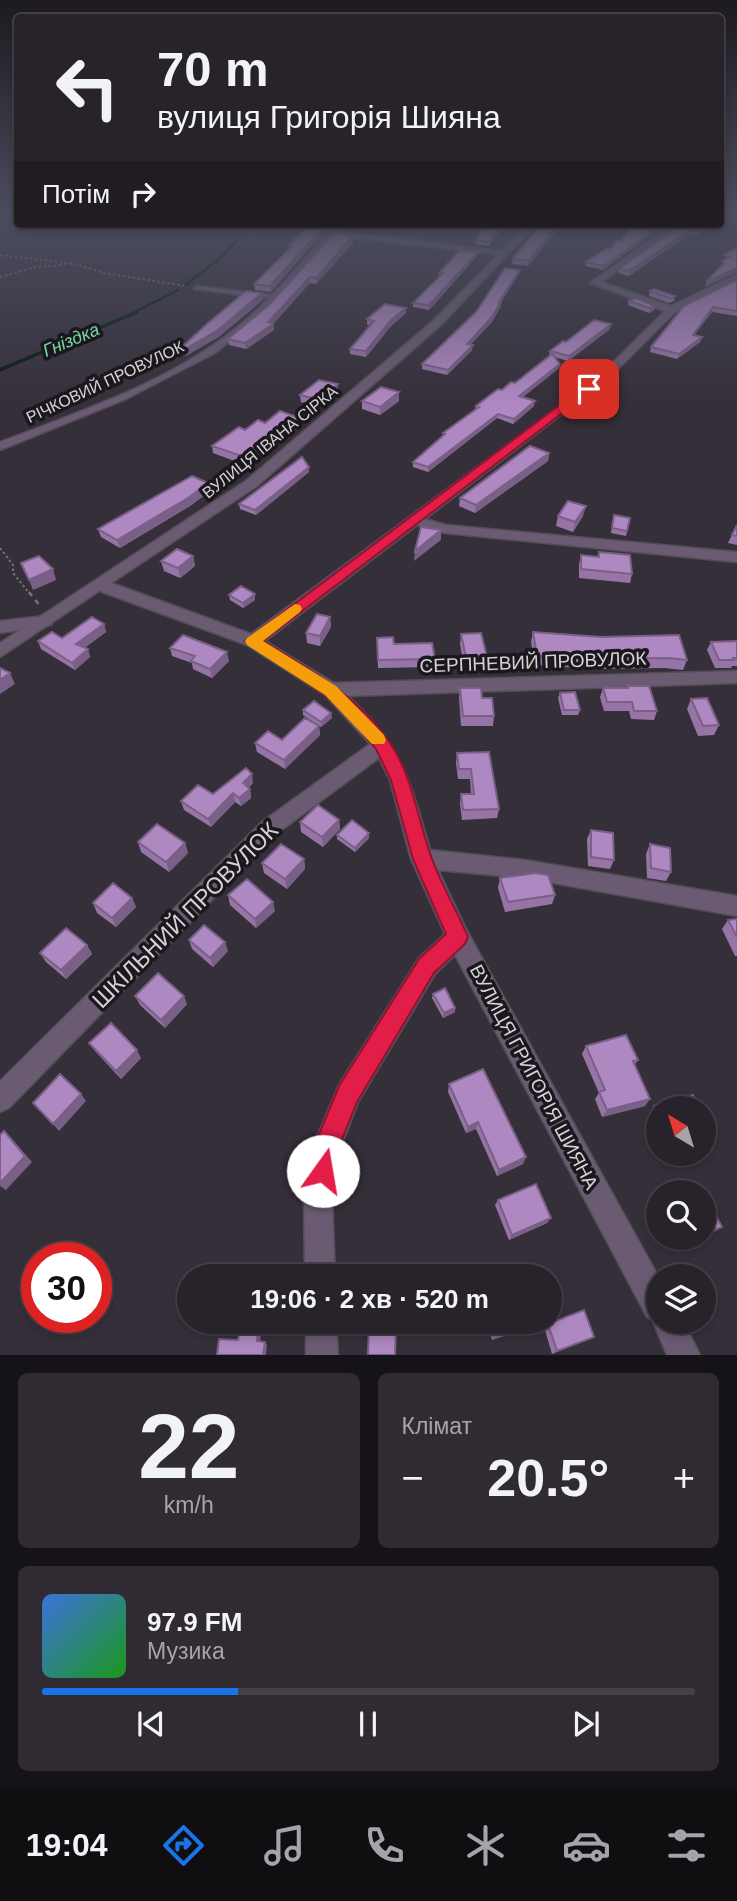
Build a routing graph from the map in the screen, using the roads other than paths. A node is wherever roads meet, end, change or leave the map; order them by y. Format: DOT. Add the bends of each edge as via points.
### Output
graph roads {
  1 [pos="291,277"];
  2 [pos="480,277"];
  3 [pos="603,277"];
  4 [pos="737,277"];
  5 [pos="197,288"];
  6 [pos="274,297"];
  7 [pos="672,310"];
  8 [pos="0,446"];
  9 [pos="414,520"];
  10 [pos="737,557"];
  11 [pos="100,585"];
  12 [pos="47,620"];
  13 [pos="0,627"];
  14 [pos="253,641"];
  15 [pos="0,651"];
  16 [pos="737,677"];
  17 [pos="331,690"];
  18 [pos="382,745"];
  19 [pos="422,859"];
  20 [pos="737,906"];
  21 [pos="458,937"];
  22 [pos="0,1099"];
  23 [pos="320,1264"];
  24 [pos="646,1284"];
  25 [pos="321,1334"];
  26 [pos="673,1334"];
  27 [pos="322,1355"];
  28 [pos="684,1355"];
  1 -- 6 [label="street, РІЧКОВИЙ ПРОВУЛОК"];
  2 -- 11 [label="street, ВУЛИЦЯ ІВАНА СІРКА" via="398,359 252,483"];
  3 -- 7 [label="street" via="595,283 601,288"];
  4 -- 7 [label="street"];
  5 -- 6 [label="lane"];
  6 -- 8 [label="street, РІЧКОВИЙ ПРОВУЛОК" via="237,332 185,364 95,408"];
  7 -- 9 [label="street" via="606,375"];
  9 -- 10 [label="street" via="445,529"];
  9 -- 14 [label="street"];
  11 -- 12 [label="street, ВУЛИЦЯ ІВАНА СІРКА"];
  11 -- 14 [label="street, ВУЛИЦЯ ГРИГОРІЯ ШИЯНА"];
  12 -- 13 [label="street"];
  12 -- 15 [label="street, ВУЛИЦЯ ІВАНА СІРКА"];
  14 -- 17 [label="street, ВУЛИЦЯ ГРИГОРІЯ ШИЯНА"];
  16 -- 17 [label="street, СЕРПНЕВИЙ ПРОВУЛОК"];
  17 -- 18 [label="street, ВУЛИЦЯ ГРИГОРІЯ ШИЯНА"];
  18 -- 19 [label="street, ВУЛИЦЯ ГРИГОРІЯ ШИЯНА" via="400,780"];
  18 -- 22 [label="street, ШКІЛЬНИЙ ПРОВУЛОК" via="269,828"];
  19 -- 20 [label="street" via="525,869"];
  19 -- 21 [label="street, ВУЛИЦЯ ГРИГОРІЯ ШИЯНА"];
  21 -- 23 [label="street" via="427,966 348,1094 328,1144 318,1197"];
  21 -- 24 [label="street, ВУЛИЦЯ ГРИГОРІЯ ШИЯНА"];
  25 -- 27 [label="street"];
  26 -- 28 [label="street"];
}
